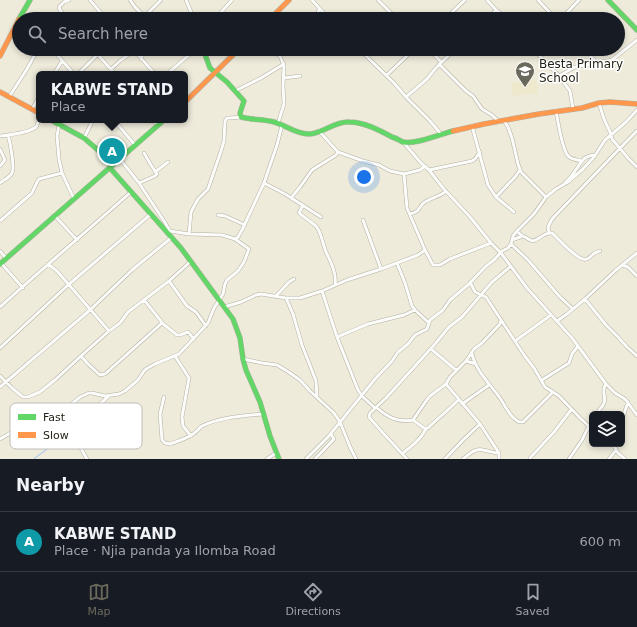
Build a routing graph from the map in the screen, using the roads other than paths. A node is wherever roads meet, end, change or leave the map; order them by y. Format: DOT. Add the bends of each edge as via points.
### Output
graph roads {
  1 [pos="30,0"];
  2 [pos="69,0"];
  3 [pos="90,0"];
  4 [pos="130,0"];
  5 [pos="161,0"];
  6 [pos="186,0"];
  7 [pos="232,0"];
  8 [pos="289,0"];
  9 [pos="312,0"];
  10 [pos="378,0"];
  11 [pos="465,0"];
  12 [pos="487,0"];
  13 [pos="538,0"];
  14 [pos="579,0"];
  15 [pos="608,0"];
  16 [pos="319,9"];
  17 [pos="497,11"];
  18 [pos="24,12"];
  19 [pos="62,12"];
  20 [pos="100,12"];
  21 [pos="140,12"];
  22 [pos="151,12"];
  23 [pos="191,12"];
  24 [pos="221,12"];
  25 [pos="277,12"];
  26 [pos="318,12"];
  27 [pos="322,12"];
  28 [pos="390,12"];
  29 [pos="452,12"];
  30 [pos="494,12"];
  31 [pos="549,12"];
  32 [pos="568,12"];
  33 [pos="620,12"];
  34 [pos="625,18"];
  35 [pos="637,30"];
  36 [pos="12,34"];
  37 [pos="637,40"];
  38 [pos="625,50"];
  39 [pos="0,56"];
  40 [pos="34,56"];
  41 [pos="58,56"];
  42 [pos="96,56"];
  43 [pos="98,56"];
  44 [pos="126,56"];
  45 [pos="138,56"];
  46 [pos="142,56"];
  47 [pos="188,56"];
  48 [pos="206,56"];
  49 [pos="230,56"];
  50 [pos="279,56"];
  51 [pos="366,56"];
  52 [pos="407,56"];
  53 [pos="434,56"];
  54 [pos="448,56"];
  55 [pos="540,56"];
  56 [pos="590,56"];
  57 [pos="618,56"];
  58 [pos="141,59"];
  59 [pos="62,61"];
  60 [pos="440,63"];
  61 [pos="596,63"];
  62 [pos="284,64"];
  63 [pos="111,69"];
  64 [pos="56,71"];
  65 [pos="71,71"];
  66 [pos="81,71"];
  67 [pos="152,71"];
  68 [pos="171,71"];
  69 [pos="215,72"];
  70 [pos="300,76"];
  71 [pos="387,76"];
  72 [pos="559,76"];
  73 [pos="284,78"];
  74 [pos="235,91"];
  75 [pos="0,92"];
  76 [pos="9,97"];
  77 [pos="406,97"];
  78 [pos="188,99"];
  79 [pos="36,103"];
  80 [pos="599,103"];
  81 [pos="637,104"];
  82 [pos="32,109"];
  83 [pos="572,109"];
  84 [pos="36,111"];
  85 [pos="637,111"];
  86 [pos="556,112"];
  87 [pos="241,117"];
  88 [pos="504,121"];
  89 [pos="499,122"];
  90 [pos="38,123"];
  91 [pos="56,123"];
  92 [pos="92,123"];
  93 [pos="117,123"];
  94 [pos="156,123"];
  95 [pos="161,123"];
  96 [pos="280,124"];
  97 [pos="60,125"];
  98 [pos="158,126"];
  99 [pos="472,126"];
  100 [pos="319,131"];
  101 [pos="637,131"];
  102 [pos="442,134"];
  103 [pos="611,134"];
  104 [pos="0,136"];
  105 [pos="8,136"];
  106 [pos="84,138"];
  107 [pos="404,142"];
  108 [pos="412,142"];
  109 [pos="135,145"];
  110 [pos="620,148"];
  111 [pos="0,149"];
  112 [pos="410,150"];
  113 [pos="338,152"];
  114 [pos="480,152"];
  115 [pos="144,153"];
  116 [pos="595,155"];
  117 [pos="120,159"];
  118 [pos="474,160"];
  119 [pos="481,160"];
  120 [pos="581,161"];
  121 [pos="168,162"];
  122 [pos="0,166"];
  123 [pos="112,166"];
  124 [pos="425,166"];
  125 [pos="637,167"];
  126 [pos="429,170"];
  127 [pos="520,170"];
  128 [pos="155,172"];
  129 [pos="62,173"];
  130 [pos="404,174"];
  131 [pos="0,183"];
  132 [pos="139,183"];
  133 [pos="264,183"];
  134 [pos="563,185"];
  135 [pos="446,191"];
  136 [pos="131,192"];
  137 [pos="496,197"];
  138 [pos="546,197"];
  139 [pos="291,198"];
  140 [pos="74,199"];
  141 [pos="303,205"];
  142 [pos="514,212"];
  143 [pos="151,214"];
  144 [pos="410,214"];
  145 [pos="218,215"];
  146 [pos="55,216"];
  147 [pos="321,217"];
  148 [pos="363,220"];
  149 [pos="0,221"];
  150 [pos="245,225"];
  151 [pos="517,230"];
  152 [pos="549,232"];
  153 [pos="189,234"];
  154 [pos="524,236"];
  155 [pos="171,238"];
  156 [pos="235,239"];
  157 [pos="77,240"];
  158 [pos="511,242"];
  159 [pos="491,243"];
  160 [pos="425,250"];
  161 [pos="0,251"];
  162 [pos="600,251"];
  163 [pos="501,253"];
  164 [pos="637,253"];
  165 [pos="6,258"];
  166 [pos="403,260"];
  167 [pos="190,262"];
  168 [pos="626,262"];
  169 [pos="397,263"];
  170 [pos="0,264"];
  171 [pos="48,264"];
  172 [pos="622,265"];
  173 [pos="511,266"];
  174 [pos="628,267"];
  175 [pos="399,268"];
  176 [pos="381,269"];
  177 [pos="637,276"];
  178 [pos="294,279"];
  179 [pos="169,281"];
  180 [pos="470,282"];
  181 [pos="69,285"];
  182 [pos="335,286"];
  183 [pos="22,288"];
  184 [pos="322,291"];
  185 [pos="482,294"];
  186 [pos="276,296"];
  187 [pos="286,298"];
  188 [pos="585,299"];
  189 [pos="144,300"];
  190 [pos="219,300"];
  191 [pos="0,307"];
  192 [pos="224,307"];
  193 [pos="573,309"];
  194 [pos="90,310"];
  195 [pos="415,310"];
  196 [pos="551,315"];
  197 [pos="557,321"];
  198 [pos="503,322"];
  199 [pos="162,323"];
  200 [pos="429,323"];
  201 [pos="206,326"];
  202 [pos="109,331"];
  203 [pos="337,337"];
  204 [pos="194,339"];
  205 [pos="515,341"];
  206 [pos="578,346"];
  207 [pos="0,348"];
  208 [pos="431,349"];
  209 [pos="472,354"];
  210 [pos="81,356"];
  211 [pos="175,356"];
  212 [pos="637,356"];
  213 [pos="243,359"];
  214 [pos="466,361"];
  215 [pos="476,364"];
  216 [pos="456,370"];
  217 [pos="0,376"];
  218 [pos="542,380"];
  219 [pos="6,382"];
  220 [pos="446,384"];
  221 [pos="606,384"];
  222 [pos="489,385"];
  223 [pos="0,387"];
  224 [pos="553,392"];
  225 [pos="109,396"];
  226 [pos="362,396"];
  227 [pos="164,397"];
  228 [pos="317,397"];
  229 [pos="459,399"];
  230 [pos="628,402"];
  231 [pos="73,403"];
  232 [pos="101,403"];
  233 [pos="462,404"];
  234 [pos="376,408"];
  235 [pos="571,410"];
  236 [pos="599,410"];
  237 [pos="625,411"];
  238 [pos="263,414"];
  239 [pos="637,415"];
  240 [pos="413,420"];
  241 [pos="340,422"];
  242 [pos="480,424"];
  243 [pos="589,426"];
  244 [pos="426,429"];
  245 [pos="10,432"];
  246 [pos="331,434"];
  247 [pos="190,436"];
  248 [pos="1,437"];
  249 [pos="614,447"];
  250 [pos="82,449"];
  251 [pos="616,450"];
  252 [pos="276,453"];
  253 [pos="499,453"];
  254 [pos="405,456"];
  255 [pos="530,458"];
  256 [pos="87,459"];
  257 [pos="267,459"];
  258 [pos="279,459"];
  259 [pos="306,459"];
  260 [pos="315,459"];
  261 [pos="356,459"];
  262 [pos="401,459"];
  263 [pos="445,459"];
  264 [pos="463,459"];
  265 [pos="499,459"];
  266 [pos="570,459"];
  267 [pos="608,459"];
  268 [pos="625,459"];
  1 -- 18 [label="street"];
  2 -- 19 [label="street" via="59,7"];
  3 -- 20 [label="street"];
  4 -- 21 [label="street"];
  5 -- 22 [label="street"];
  6 -- 23 [label="street"];
  7 -- 24 [label="street"];
  8 -- 25 [label="street"];
  9 -- 16 [label="street"];
  10 -- 28 [label="street"];
  11 -- 29 [label="street"];
  12 -- 17 [label="street"];
  13 -- 31 [label="street"];
  14 -- 32 [label="street"];
  15 -- 33 [label="street"];
  16 -- 26 [label="street"];
  16 -- 27 [label="street"];
  17 -- 30 [label="street"];
  34 -- 35 [label="street"];
  36 -- 39 [label="street"];
  37 -- 38 [label="street"];
  40 -- 76 [label="street"];
  41 -- 59 [label="street"];
  42 -- 66 [label="street"];
  43 -- 63 [label="street"];
  44 -- 63 [label="street"];
  45 -- 58 [label="street"];
  46 -- 58 [label="street"];
  47 -- 68 [label="street"];
  48 -- 69 [label="street" via="210,68"];
  49 -- 69 [label="street"];
  50 -- 62 [label="street"];
  51 -- 71 [label="street"];
  52 -- 71 [label="street"];
  53 -- 60 [label="street"];
  54 -- 60 [label="street"];
  55 -- 72 [label="street"];
  56 -- 61 [label="street"];
  57 -- 61 [label="street"];
  58 -- 67 [label="street"];
  59 -- 64 [label="street"];
  59 -- 65 [label="street"];
  60 -- 77 [label="street" via="424,82"];
  60 -- 89 [label="street" via="473,96 482,109"];
  61 -- 72 [label="street" via="575,67"];
  62 -- 73 [label="street"];
  62 -- 74 [label="street"];
  69 -- 74 [label="street"];
  69 -- 78 [label="street"];
  70 -- 73 [label="street"];
  71 -- 77 [label="street"];
  72 -- 83 [label="street" via="570,90"];
  73 -- 96 [label="street" via="284,104"];
  74 -- 87 [label="street" via="244,102"];
  75 -- 76 [label="street"];
  76 -- 82 [label="street"];
  77 -- 102 [label="street"];
  79 -- 82 [label="street"];
  80 -- 81 [label="street"];
  80 -- 83 [label="street"];
  80 -- 103 [label="street"];
  82 -- 84 [label="street"];
  83 -- 86 [label="street"];
  85 -- 103 [label="street"];
  86 -- 88 [label="street"];
  86 -- 120 [label="street" via="567,155"];
  87 -- 96 [label="street"];
  87 -- 153 [label="street" via="228,118 225,121 222,150 208,189 198,199 191,212"];
  88 -- 89 [label="street"];
  88 -- 127 [label="street" via="512,138"];
  89 -- 99 [label="street"];
  90 -- 105 [label="street" via="35,128"];
  91 -- 97 [label="street"];
  92 -- 106 [label="street"];
  93 -- 109 [label="street"];
  94 -- 98 [label="street"];
  95 -- 98 [label="street"];
  96 -- 100 [label="street" via="306,134"];
  96 -- 133 [label="street" via="277,145"];
  97 -- 106 [label="street"];
  97 -- 129 [label="street" via="56,138"];
  98 -- 109 [label="street"];
  99 -- 102 [label="street"];
  99 -- 114 [label="street"];
  100 -- 107 [label="street" via="350,122"];
  100 -- 113 [label="street"];
  101 -- 110 [label="street"];
  102 -- 108 [label="street"];
  103 -- 110 [label="street"];
  103 -- 116 [label="street"];
  104 -- 105 [label="street"];
  105 -- 131 [label="street" via="13,171"];
  106 -- 123 [label="street"];
  107 -- 108 [label="street"];
  107 -- 112 [label="street"];
  108 -- 112 [label="street"];
  109 -- 117 [label="street"];
  110 -- 125 [label="street"];
  110 -- 152 [label="street" via="552,219 548,227"];
  111 -- 122 [label="street" via="5,160"];
  112 -- 124 [label="street"];
  113 -- 130 [label="street"];
  113 -- 139 [label="street" via="312,170"];
  114 -- 118 [label="street"];
  114 -- 119 [label="street"];
  115 -- 128 [label="street"];
  116 -- 120 [label="street"];
  116 -- 134 [label="street" via="583,169"];
  117 -- 123 [label="street"];
  117 -- 132 [label="street"];
  118 -- 119 [label="street"];
  118 -- 126 [label="street"];
  119 -- 137 [label="street" via="488,185"];
  120 -- 134 [label="street"];
  121 -- 128 [label="street"];
  123 -- 136 [label="street"];
  123 -- 140 [label="street"];
  124 -- 126 [label="street"];
  124 -- 130 [label="street"];
  126 -- 135 [label="street"];
  127 -- 137 [label="street"];
  127 -- 138 [label="street"];
  128 -- 132 [label="street" via="155,176"];
  129 -- 140 [label="street"];
  129 -- 149 [label="street" via="39,178 32,193"];
  130 -- 144 [label="street"];
  132 -- 153 [label="street" via="170,231"];
  133 -- 139 [label="street"];
  133 -- 150 [label="street"];
  134 -- 138 [label="street"];
  135 -- 144 [label="street" via="426,201 417,212"];
  135 -- 159 [label="street"];
  136 -- 143 [label="street"];
  136 -- 157 [label="street"];
  137 -- 142 [label="street"];
  138 -- 151 [label="street" via="534,214"];
  139 -- 141 [label="street"];
  140 -- 146 [label="street"];
  141 -- 147 [label="street"];
  141 -- 182 [label="street" via="299,213 320,231 331,261"];
  143 -- 155 [label="street"];
  143 -- 181 [label="street"];
  144 -- 160 [label="street"];
  145 -- 150 [label="street"];
  146 -- 157 [label="street"];
  146 -- 165 [label="street"];
  148 -- 176 [label="street"];
  150 -- 156 [label="street"];
  151 -- 154 [label="street"];
  151 -- 158 [label="street"];
  152 -- 154 [label="street" via="535,241"];
  152 -- 162 [label="street" via="583,260"];
  153 -- 156 [label="street" via="219,235"];
  154 -- 158 [label="street"];
  155 -- 167 [label="street"];
  155 -- 194 [label="street"];
  156 -- 190 [label="street" via="249,249 238,271 227,280"];
  157 -- 171 [label="street"];
  158 -- 163 [label="street"];
  158 -- 193 [label="street" via="556,294"];
  159 -- 160 [label="street" via="435,265"];
  159 -- 163 [label="street"];
  160 -- 166 [label="street"];
  161 -- 165 [label="street"];
  163 -- 173 [label="street"];
  163 -- 180 [label="street"];
  164 -- 168 [label="street"];
  165 -- 170 [label="street"];
  166 -- 169 [label="street"];
  166 -- 175 [label="street"];
  167 -- 179 [label="street"];
  167 -- 190 [label="street"];
  168 -- 172 [label="street"];
  168 -- 174 [label="street"];
  169 -- 175 [label="street"];
  169 -- 176 [label="street"];
  170 -- 183 [label="street"];
  171 -- 181 [label="street" via="58,271"];
  171 -- 183 [label="street"];
  172 -- 174 [label="street"];
  172 -- 188 [label="street"];
  173 -- 185 [label="street"];
  173 -- 196 [label="street"];
  174 -- 177 [label="street"];
  175 -- 195 [label="street"];
  176 -- 182 [label="street"];
  178 -- 186 [label="street"];
  179 -- 189 [label="street"];
  179 -- 201 [label="street"];
  180 -- 185 [label="street" via="475,292"];
  180 -- 200 [label="street"];
  181 -- 194 [label="street"];
  181 -- 207 [label="street"];
  182 -- 184 [label="street"];
  183 -- 191 [label="street"];
  184 -- 187 [label="street" via="297,298"];
  184 -- 203 [label="street"];
  185 -- 198 [label="street"];
  185 -- 208 [label="street"];
  186 -- 187 [label="street"];
  186 -- 192 [label="street" via="257,295"];
  187 -- 228 [label="street" via="316,380"];
  188 -- 193 [label="street"];
  188 -- 212 [label="street" via="606,326"];
  189 -- 199 [label="street"];
  189 -- 202 [label="street"];
  190 -- 192 [label="street"];
  190 -- 201 [label="street"];
  192 -- 213 [label="street" via="233,319 240,338"];
  193 -- 197 [label="street"];
  194 -- 202 [label="street"];
  194 -- 219 [label="street"];
  195 -- 200 [label="street"];
  195 -- 203 [label="street" via="368,324"];
  196 -- 197 [label="street"];
  196 -- 205 [label="street"];
  197 -- 206 [label="street"];
  198 -- 205 [label="street"];
  198 -- 209 [label="street" via="474,349"];
  199 -- 204 [label="street" via="176,335 188,332"];
  199 -- 210 [label="street" via="105,374 99,374"];
  200 -- 226 [label="street" via="427,329 415,335 398,352"];
  201 -- 204 [label="street"];
  202 -- 210 [label="street"];
  203 -- 226 [label="street"];
  204 -- 211 [label="street"];
  205 -- 218 [label="street"];
  206 -- 218 [label="street" via="568,363"];
  206 -- 221 [label="street"];
  208 -- 216 [label="street"];
  208 -- 234 [label="street"];
  209 -- 214 [label="street"];
  209 -- 215 [label="street"];
  210 -- 219 [label="street" via="52,383 28,397 23,397"];
  211 -- 225 [label="street" via="146,369 125,391"];
  211 -- 247 [label="street" via="189,378 182,421"];
  213 -- 228 [label="street" via="281,367"];
  213 -- 238 [label="street"];
  214 -- 215 [label="street"];
  214 -- 216 [label="street"];
  215 -- 222 [label="street"];
  216 -- 220 [label="street"];
  217 -- 219 [label="street"];
  218 -- 224 [label="street" via="547,389"];
  219 -- 223 [label="street"];
  220 -- 229 [label="street"];
  220 -- 240 [label="street" via="430,396"];
  221 -- 230 [label="street"];
  221 -- 236 [label="street" via="603,388 604,403"];
  222 -- 224 [label="street" via="518,422 523,422"];
  222 -- 233 [label="street"];
  224 -- 235 [label="street"];
  225 -- 231 [label="street" via="89,393"];
  225 -- 232 [label="street"];
  226 -- 234 [label="street"];
  226 -- 241 [label="street"];
  227 -- 247 [label="street" via="160,414 163,442 170,444"];
  228 -- 241 [label="street"];
  229 -- 233 [label="street"];
  229 -- 244 [label="street"];
  230 -- 237 [label="street"];
  230 -- 239 [label="street"];
  233 -- 242 [label="street"];
  234 -- 240 [label="street" via="396,420"];
  234 -- 254 [label="street" via="370,417"];
  235 -- 243 [label="street"];
  235 -- 255 [label="street"];
  238 -- 247 [label="street" via="235,417 202,426"];
  238 -- 252 [label="street"];
  240 -- 244 [label="street"];
  241 -- 246 [label="street"];
  241 -- 261 [label="street"];
  242 -- 253 [label="street"];
  242 -- 263 [label="street"];
  243 -- 266 [label="street"];
  244 -- 254 [label="street"];
  245 -- 248 [label="street"];
  246 -- 259 [label="street"];
  246 -- 260 [label="street" via="334,439"];
  249 -- 251 [label="street"];
  250 -- 256 [label="street"];
  251 -- 267 [label="street"];
  251 -- 268 [label="street"];
  252 -- 257 [label="street"];
  252 -- 258 [label="street"];
  253 -- 264 [label="street" via="474,451"];
  253 -- 265 [label="street"];
  254 -- 262 [label="street"];
}
